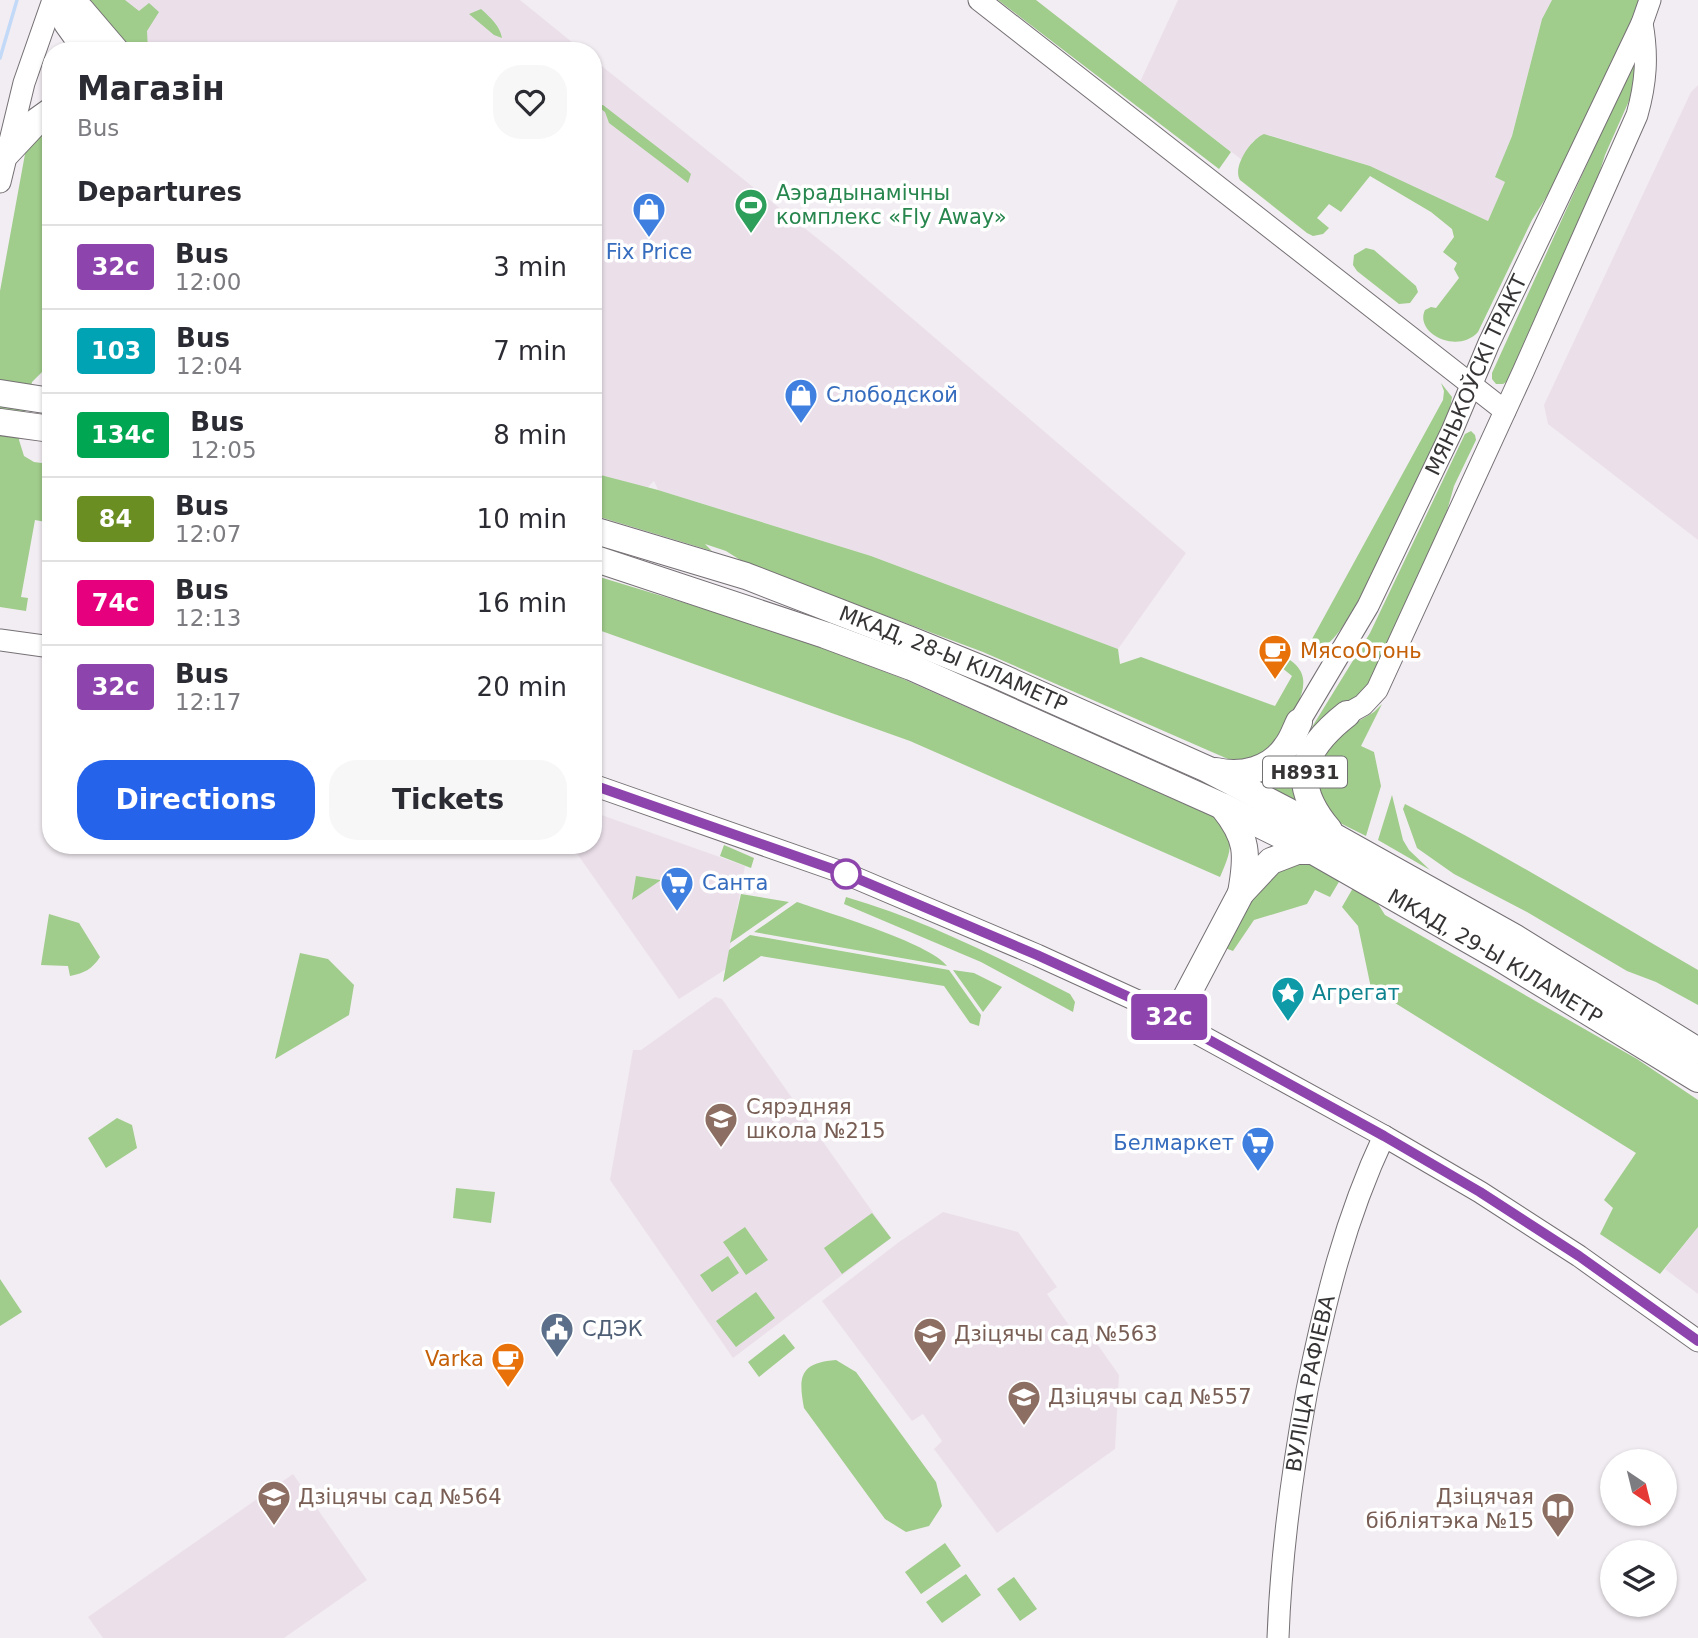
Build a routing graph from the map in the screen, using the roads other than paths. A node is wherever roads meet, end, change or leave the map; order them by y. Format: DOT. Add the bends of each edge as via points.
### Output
graph roads {
  1 [pos="57,0"];
  2 [pos="979,0"];
  3 [pos="1650,0"];
  4 [pos="1642,23"];
  5 [pos="81,42"];
  6 [pos="108,42"];
  7 [pos="42,118"];
  8 [pos="7,153"];
  9 [pos="0,182"];
  10 [pos="1472,385"];
  11 [pos="0,393"];
  12 [pos="42,399"];
  13 [pos="1505,411"];
  14 [pos="0,422"];
  15 [pos="42,428"];
  16 [pos="602,533"];
  17 [pos="602,561"];
  18 [pos="0,640"];
  19 [pos="42,646"];
  20 [pos="1347,715"];
  21 [pos="1299,722"];
  22 [pos="1208,769"];
  23 [pos="602,788"];
  24 [pos="1222,806"];
  25 [pos="1301,836"];
  26 [pos="1335,836"];
  27 [pos="1241,893"];
  28 [pos="1174,1020"];
  29 [pos="1698,1051"];
  30 [pos="1698,1079"];
  31 [pos="1384,1136"];
  32 [pos="1698,1341"];
  33 [pos="1278,1638"];
  1 -- 5 [label="highway"];
  1 -- 6 [label="highway" via="80,10"];
  1 -- 8 [label="street" via="24,83"];
  2 -- 10 [label="street"];
  3 -- 4 [label="street, МЯНЬКОЎСКІ ТРАКТ / Н8931"];
  4 -- 10 [label="street, МЯНЬКОЎСКІ ТРАКТ / Н8931"];
  4 -- 13 [label="street, МЯНЬКОЎСКІ ТРАКТ / Н8931" via="1647,61 1637,115"];
  7 -- 8 [label="highway"];
  8 -- 9 [label="street"];
  10 -- 13 [label="street"];
  10 -- 21 [label="street, МЯНЬКОЎСКІ ТРАКТ / Н8931" via="1368,606"];
  11 -- 12 [label="highway"];
  13 -- 20 [label="street, МЯНЬКОЎСКІ ТРАКТ / Н8931" via="1377,690"];
  14 -- 15 [label="highway"];
  16 -- 22 [label="highway, МКАД, 28-Ы КІЛАМЕТР" via="746,576 992,673"];
  17 -- 24 [label="highway, МКАД, 28-Ы КІЛАМЕТР" via="911,667"];
  18 -- 19 [label="street"];
  20 -- 26 [label="highway, Н8931" via="1318,741 1309,757 1304,785 1315,813"];
  21 -- 22 [label="highway, Н8931" via="1286,748 1265,765 1240,774"];
  22 -- 25 [label="highway, МКАД, 28-Ы КІЛАМЕТР"];
  23 -- 28 [label="street" via="844,873 1048,960"];
  24 -- 25 [label="highway, МКАД, 28-Ы КІЛАМЕТР"];
  24 -- 27 [label="highway" via="1246,847"];
  25 -- 26 [label="highway, МКАД, 29-Ы КІЛАМЕТР"];
  25 -- 27 [label="highway" via="1297,851 1271,861"];
  25 -- 30 [label="highway, МКАД, 29-Ы КІЛАМЕТР"];
  26 -- 29 [label="highway, МКАД, 29-Ы КІЛАМЕТР" via="1514,937"];
  27 -- 28 [label="highway"];
  28 -- 31 [label="street"];
  31 -- 32 [label="street" via="1579,1256"];
  31 -- 33 [label="street, ВУЛІЦА РАФІЕВА" via="1342,1239 1315,1347 1286,1524"];
}
